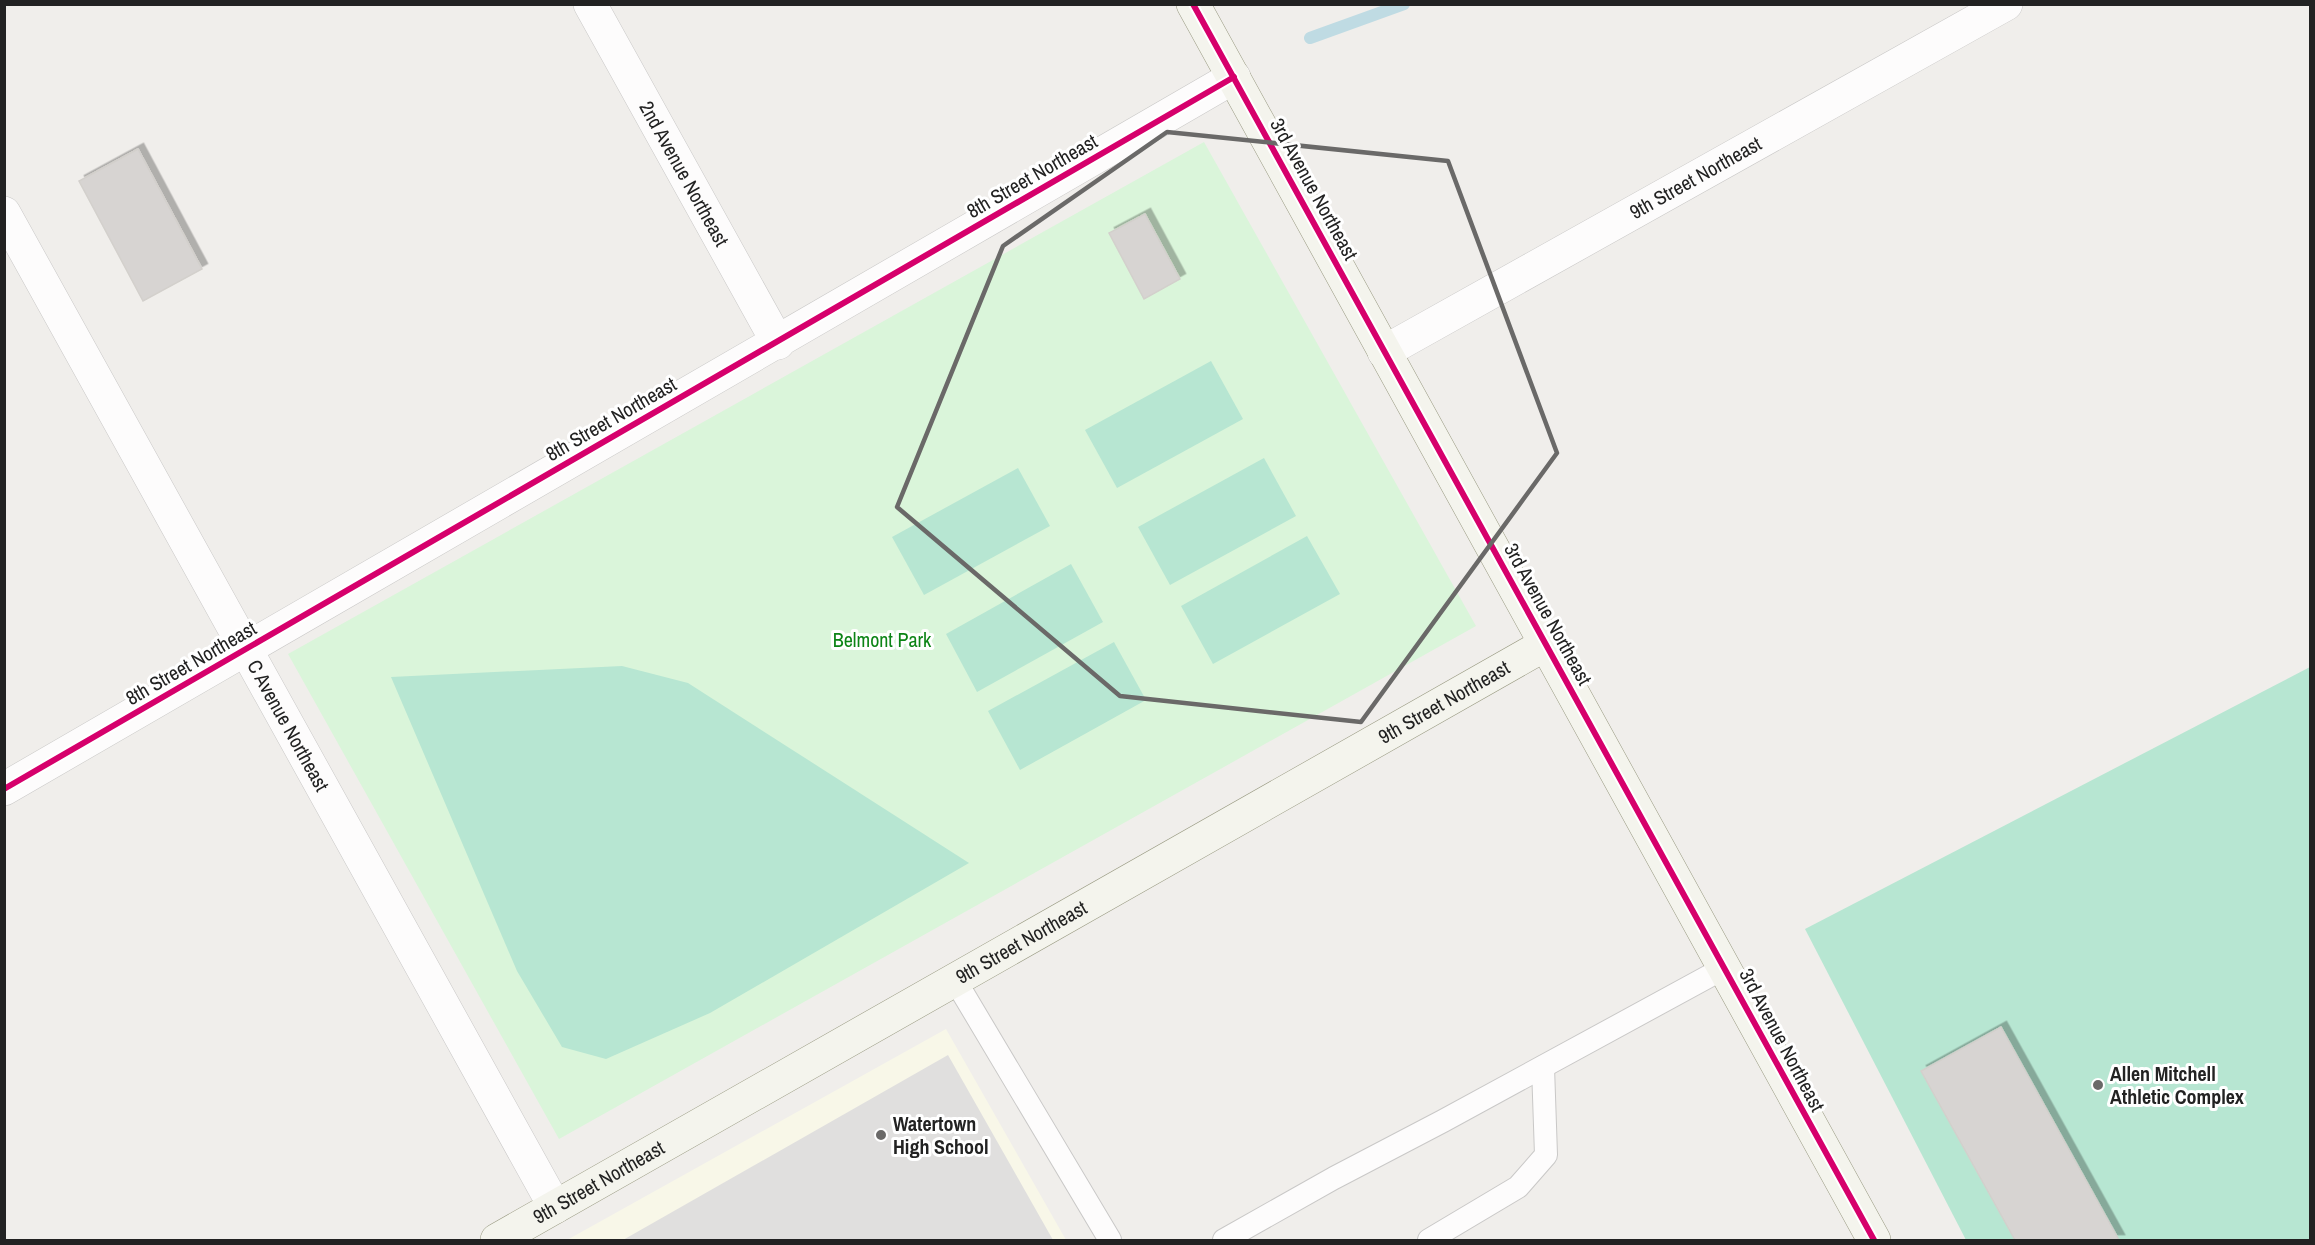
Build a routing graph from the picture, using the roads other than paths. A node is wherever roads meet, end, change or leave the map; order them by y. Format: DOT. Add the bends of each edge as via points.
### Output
graph roads {
  1 [pos="590,4"];
  2 [pos="1193,4"];
  3 [pos="2006,4"];
  4 [pos="1234,77"];
  5 [pos="4,213"];
  6 [pos="778,343"];
  7 [pos="1384,351"];
  8 [pos="1546,644"];
  9 [pos="247,650"];
  10 [pos="4,789"];
  11 [pos="1724,968"];
  12 [pos="955,980"];
  13 [pos="1543,1067"];
  14 [pos="555,1207"];
  15 [pos="497,1240"];
  16 [pos="1110,1240"];
  17 [pos="1224,1240"];
  18 [pos="1429,1240"];
  19 [pos="1874,1240"];
  1 -- 6 [label="street, 2nd Avenue Northeast"];
  2 -- 4 [label="street, 3rd Avenue Northeast"];
  3 -- 7 [label="street, 9th Street Northeast"];
  4 -- 6 [label="street, 8th Street Northeast"];
  4 -- 7 [label="street, 3rd Avenue Northeast"];
  5 -- 9 [label="street, C Avenue Northeast"];
  6 -- 9 [label="street, 8th Street Northeast"];
  7 -- 8 [label="street, 3rd Avenue Northeast"];
  8 -- 11 [label="street, 3rd Avenue Northeast"];
  8 -- 12 [label="street, 9th Street Northeast"];
  9 -- 10 [label="street, 8th Street Northeast"];
  9 -- 14 [label="street, C Avenue Northeast"];
  11 -- 13 [label="lane"];
  11 -- 19 [label="street, 3rd Avenue Northeast"];
  12 -- 14 [label="street, 9th Street Northeast"];
  12 -- 16 [label="lane"];
  13 -- 17 [label="lane"];
  13 -- 18 [label="lane" via="1546,1155 1518,1187"];
  14 -- 15 [label="street, 9th Street Northeast"];
}
